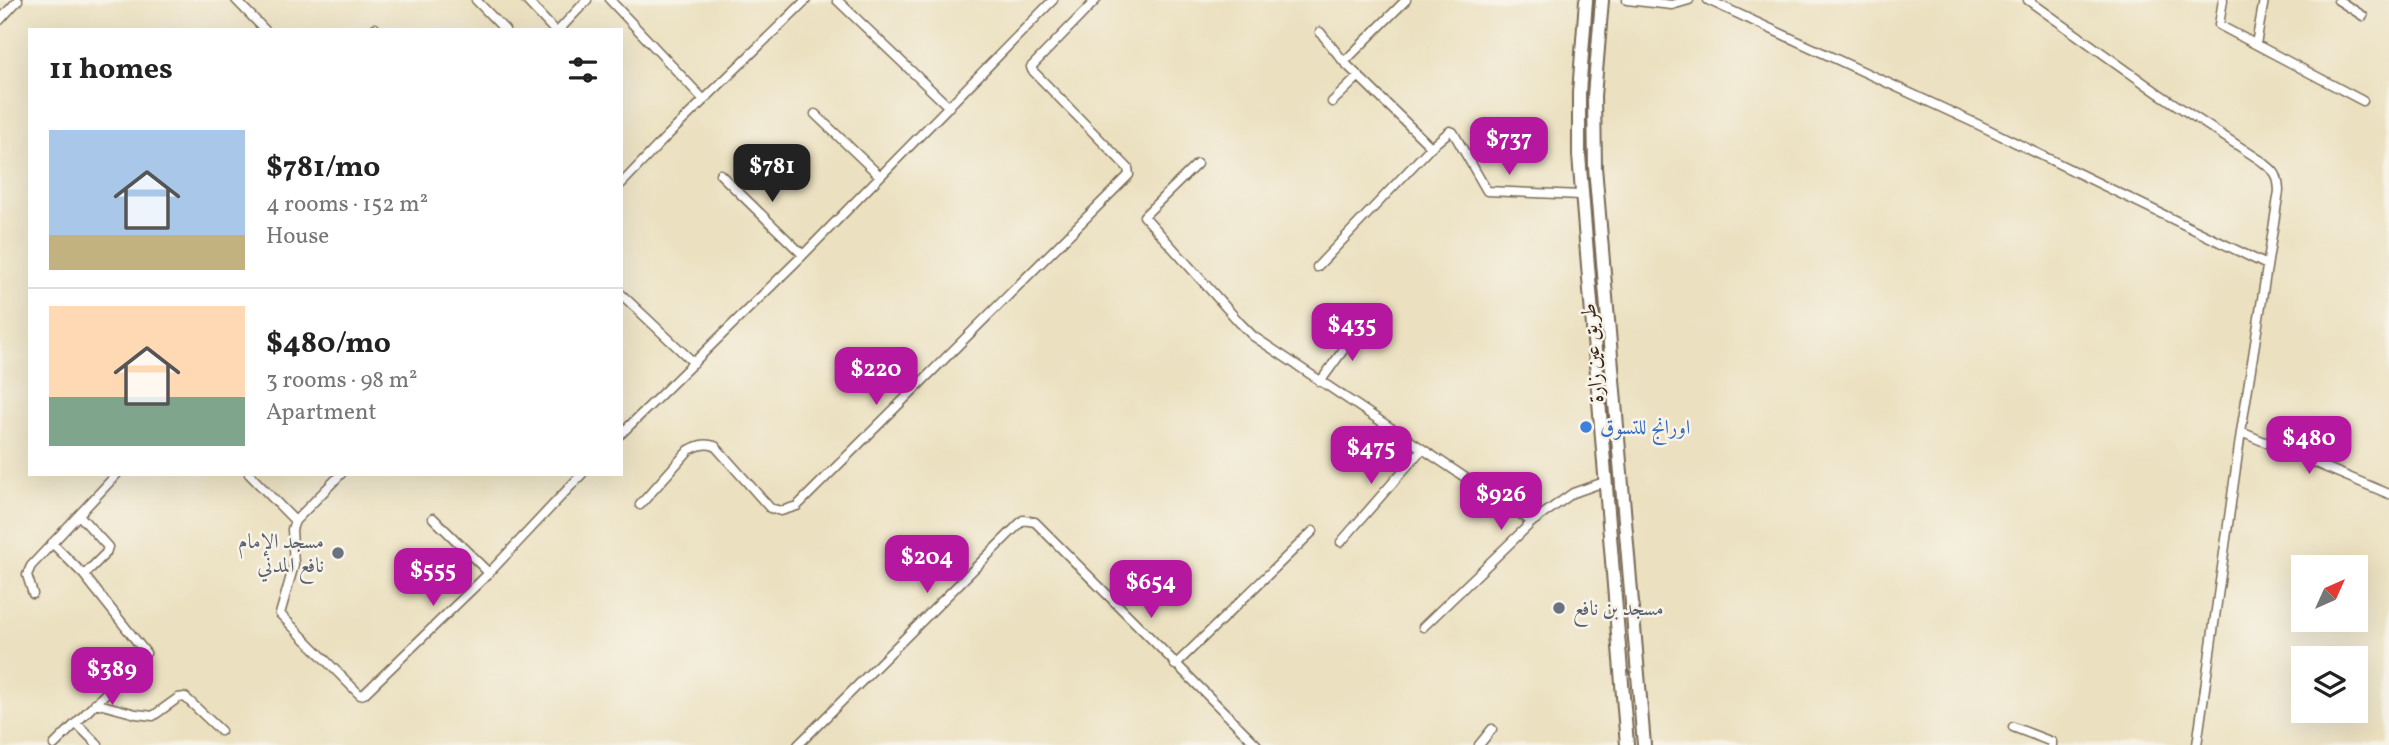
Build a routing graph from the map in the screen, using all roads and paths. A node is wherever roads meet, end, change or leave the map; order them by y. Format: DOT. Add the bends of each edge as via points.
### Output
graph roads {
  1 [pos="18,0"];
  2 [pos="236,0"];
  3 [pos="476,0"];
  4 [pos="526,0"];
  5 [pos="587,0"];
  6 [pos="610,0"];
  7 [pos="806,0"];
  8 [pos="837,0"];
  9 [pos="1053,0"];
  10 [pos="1096,0"];
  11 [pos="1586,0"];
  12 [pos="1602,0"];
  13 [pos="1627,0"];
  14 [pos="1689,0"];
  15 [pos="1708,0"];
  16 [pos="2028,0"];
  17 [pos="2223,0"];
  18 [pos="2264,0"];
  19 [pos="2338,0"];
  20 [pos="1401,2"];
  21 [pos="1,16"];
  22 [pos="2363,16"];
  23 [pos="263,28"];
  24 [pos="503,28"];
  25 [pos="554,28"];
  26 [pos="558,28"];
  27 [pos="1320,32"];
  28 [pos="2256,44"];
  29 [pos="1345,62"];
  30 [pos="1359,76"];
  31 [pos="704,100"];
  32 [pos="2363,101"];
  33 [pos="1332,102"];
  34 [pos="949,107"];
  35 [pos="815,114"];
  36 [pos="1431,148"];
  37 [pos="1197,164"];
  38 [pos="720,174"];
  39 [pos="880,176"];
  40 [pos="623,182"];
  41 [pos="1581,195"];
  42 [pos="803,255"];
  43 [pos="2267,265"];
  44 [pos="1317,267"];
  45 [pos="623,296"];
  46 [pos="1360,327"];
  47 [pos="694,363"];
  48 [pos="1320,382"];
  49 [pos="623,432"];
  50 [pos="2241,432"];
  51 [pos="1422,449"];
  52 [pos="115,476"];
  53 [pos="251,476"];
  54 [pos="339,476"];
  55 [pos="580,476"];
  56 [pos="1607,481"];
  57 [pos="2389,495"];
  58 [pos="640,505"];
  59 [pos="79,515"];
  60 [pos="433,518"];
  61 [pos="295,522"];
  62 [pos="1532,523"];
  63 [pos="1313,531"];
  64 [pos="1341,542"];
  65 [pos="52,543"];
  66 [pos="489,573"];
  67 [pos="84,575"];
  68 [pos="33,594"];
  69 [pos="1423,627"];
  70 [pos="88,653"];
  71 [pos="1175,665"];
  72 [pos="113,686"];
  73 [pos="95,704"];
  74 [pos="76,723"];
  75 [pos="2013,727"];
  76 [pos="1492,729"];
  77 [pos="220,731"];
  78 [pos="54,745"];
  79 [pos="98,745"];
  80 [pos="798,745"];
  81 [pos="1257,745"];
  82 [pos="1479,745"];
  83 [pos="1627,745"];
  84 [pos="1644,745"];
  85 [pos="2052,745"];
  86 [pos="2197,745"];
  1 -- 21 [label="street"];
  2 -- 23 [label="street"];
  3 -- 24 [label="street"];
  4 -- 25 [label="street"];
  5 -- 26 [label="street"];
  6 -- 31 [label="street"];
  7 -- 31 [label="street"];
  8 -- 34 [label="street"];
  9 -- 34 [label="street"];
  10 -- 58 [label="street" via="1031,67 1128,168 1129,175 797,506 782,511 770,508 715,446 707,444 689,450"];
  11 -- 41 [label="main road, طريق عين زارة" via="1579,104"];
  12 -- 84 [label="main road, طريق عين زارة" via="1594,96 1595,167"];
  13 -- 14 [label="street" via="1672,5"];
  15 -- 43 [label="street"];
  16 -- 43 [label="street" via="2274,171 2279,191"];
  17 -- 28 [label="street" via="2219,25"];
  18 -- 28 [label="street"];
  19 -- 22 [label="street"];
  20 -- 29 [label="street"];
  27 -- 29 [label="street"];
  28 -- 32 [label="street"];
  29 -- 30 [label="street"];
  30 -- 33 [label="street"];
  30 -- 36 [label="street"];
  31 -- 40 [label="street"];
  34 -- 39 [label="street"];
  35 -- 39 [label="street"];
  36 -- 41 [label="street" via="1452,131 1487,191"];
  36 -- 44 [label="street"];
  37 -- 48 [label="street" via="1145,218 1253,336"];
  38 -- 42 [label="street"];
  39 -- 42 [label="street"];
  41 -- 56 [label="main road, طريق عين زارة"];
  42 -- 47 [label="street"];
  43 -- 50 [label="street"];
  45 -- 47 [label="street"];
  46 -- 48 [label="street"];
  47 -- 49 [label="street"];
  48 -- 51 [label="street"];
  50 -- 57 [label="street"];
  50 -- 86 [label="street"];
  51 -- 62 [label="street"];
  51 -- 64 [label="street"];
  52 -- 59 [label="street"];
  53 -- 61 [label="street"];
  54 -- 61 [label="street"];
  55 -- 66 [label="street"];
  56 -- 62 [label="street" via="1573,494"];
  56 -- 83 [label="main road, طريق عين زارة"];
  59 -- 65 [label="street"];
  59 -- 67 [label="street" via="108,547"];
  60 -- 66 [label="street"];
  61 -- 66 [label="street" via="294,565 280,614 360,695"];
  62 -- 69 [label="street"];
  63 -- 71 [label="street"];
  65 -- 67 [label="street"];
  65 -- 68 [label="street" via="28,570"];
  67 -- 72 [label="street" via="146,651"];
  70 -- 72 [label="street"];
  71 -- 80 [label="street" via="1034,522 1023,520"];
  71 -- 81 [label="street"];
  72 -- 73 [label="street"];
  73 -- 74 [label="street"];
  73 -- 77 [label="street" via="153,716 185,698"];
  74 -- 78 [label="street"];
  74 -- 79 [label="street"];
  75 -- 85 [label="street"];
  76 -- 82 [label="street"];
}
